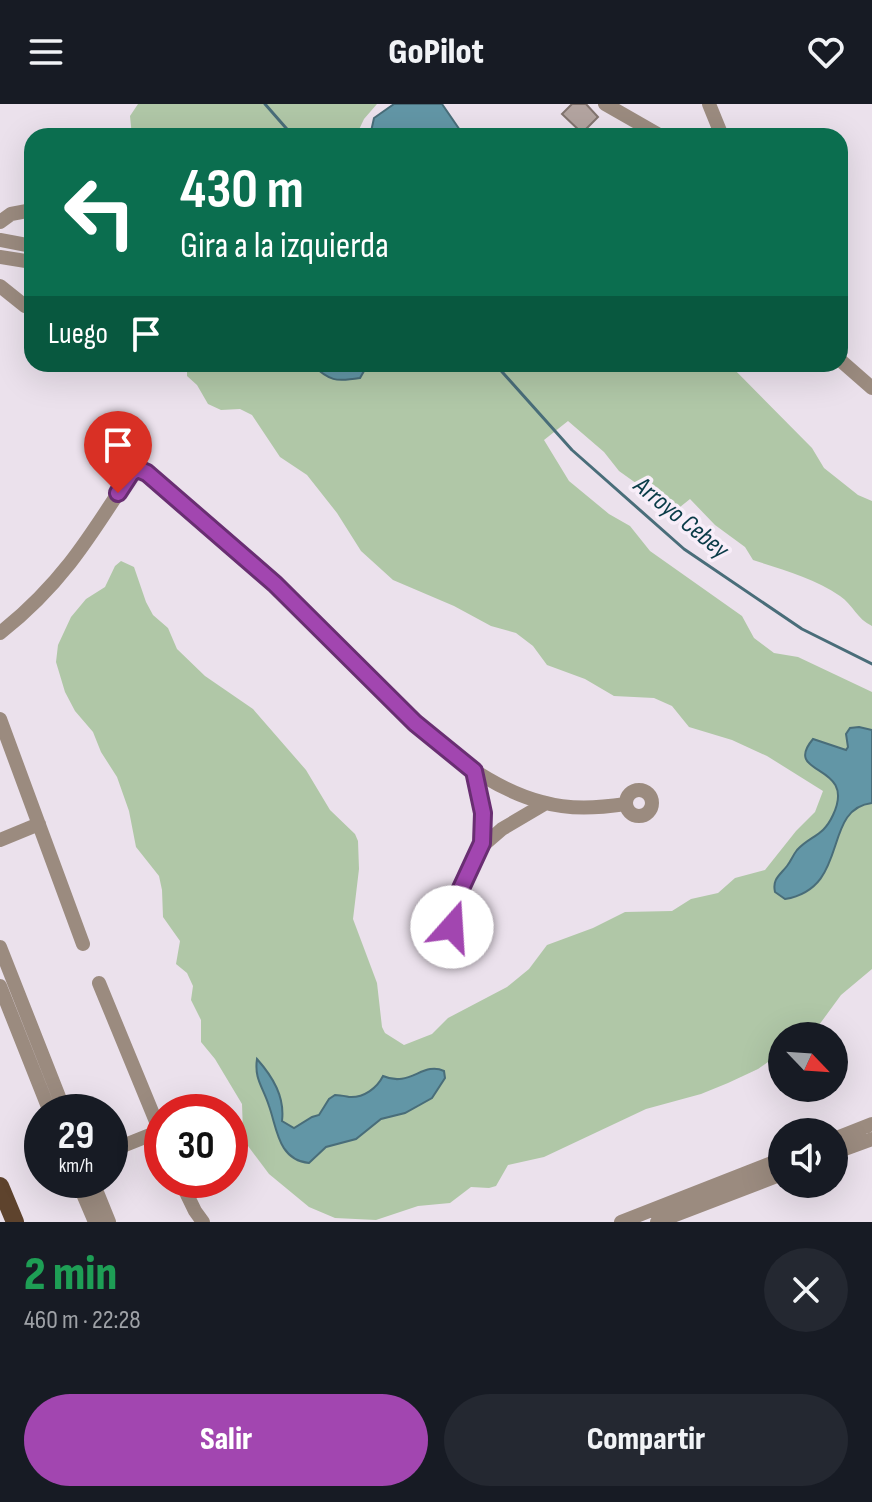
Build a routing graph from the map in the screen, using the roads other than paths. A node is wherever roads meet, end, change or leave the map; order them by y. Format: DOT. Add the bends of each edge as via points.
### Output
graph roads {
  1 [pos="605,104"];
  2 [pos="709,104"];
  3 [pos="647,128"];
  4 [pos="719,128"];
  5 [pos="24,212"];
  6 [pos="0,222"];
  7 [pos="0,240"];
  8 [pos="24,244"];
  9 [pos="0,257"];
  10 [pos="24,261"];
  11 [pos="0,286"];
  12 [pos="24,305"];
  13 [pos="848,367"];
  14 [pos="872,388"];
  15 [pos="0,633"];
  16 [pos="0,719"];
  17 [pos="474,771"];
  18 [pos="546,803"];
  19 [pos="626,804"];
  20 [pos="39,824"];
  21 [pos="0,840"];
  22 [pos="479,849"];
  23 [pos="457,897"];
  24 [pos="83,944"];
  25 [pos="0,947"];
  26 [pos="99,983"];
  27 [pos="0,986"];
  28 [pos="43,1094"];
  29 [pos="58,1094"];
  30 [pos="145,1094"];
  31 [pos="872,1124"];
  32 [pos="848,1133"];
  33 [pos="872,1139"];
  34 [pos="848,1148"];
  35 [pos="768,1165"];
  36 [pos="768,1178"];
  37 [pos="0,1186"];
  38 [pos="85,1198"];
  39 [pos="99,1198"];
  40 [pos="190,1198"];
  41 [pos="0,1205"];
  42 [pos="669,1210"];
  43 [pos="7,1222"];
  44 [pos="15,1222"];
  45 [pos="95,1222"];
  46 [pos="109,1222"];
  47 [pos="203,1222"];
  48 [pos="621,1222"];
  49 [pos="657,1222"];
  1 -- 3 [label="street"];
  2 -- 4 [label="street"];
  5 -- 6 [label="street"];
  7 -- 8 [label="street"];
  9 -- 10 [label="street"];
  11 -- 12 [label="street"];
  13 -- 14 [label="street"];
  15 -- 17 [label="street" via="33,607 73,562 138,469 275,584 415,723"];
  16 -- 20 [label="street"];
  17 -- 18 [label="street"];
  17 -- 22 [label="street" via="483,813"];
  18 -- 19 [label="street" via="574,808"];
  18 -- 22 [label="street"];
  20 -- 21 [label="street"];
  20 -- 24 [label="street"];
  22 -- 23 [label="street"];
  25 -- 29 [label="street"];
  26 -- 30 [label="street"];
  27 -- 28 [label="street"];
  31 -- 32 [label="street"];
  33 -- 34 [label="street"];
  35 -- 42 [label="street"];
  36 -- 42 [label="street"];
  37 -- 44 [label="main road"];
  38 -- 45 [label="street"];
  39 -- 46 [label="street"];
  40 -- 47 [label="street"];
  41 -- 43 [label="main road"];
  42 -- 48 [label="street"];
  42 -- 49 [label="street"];
}
